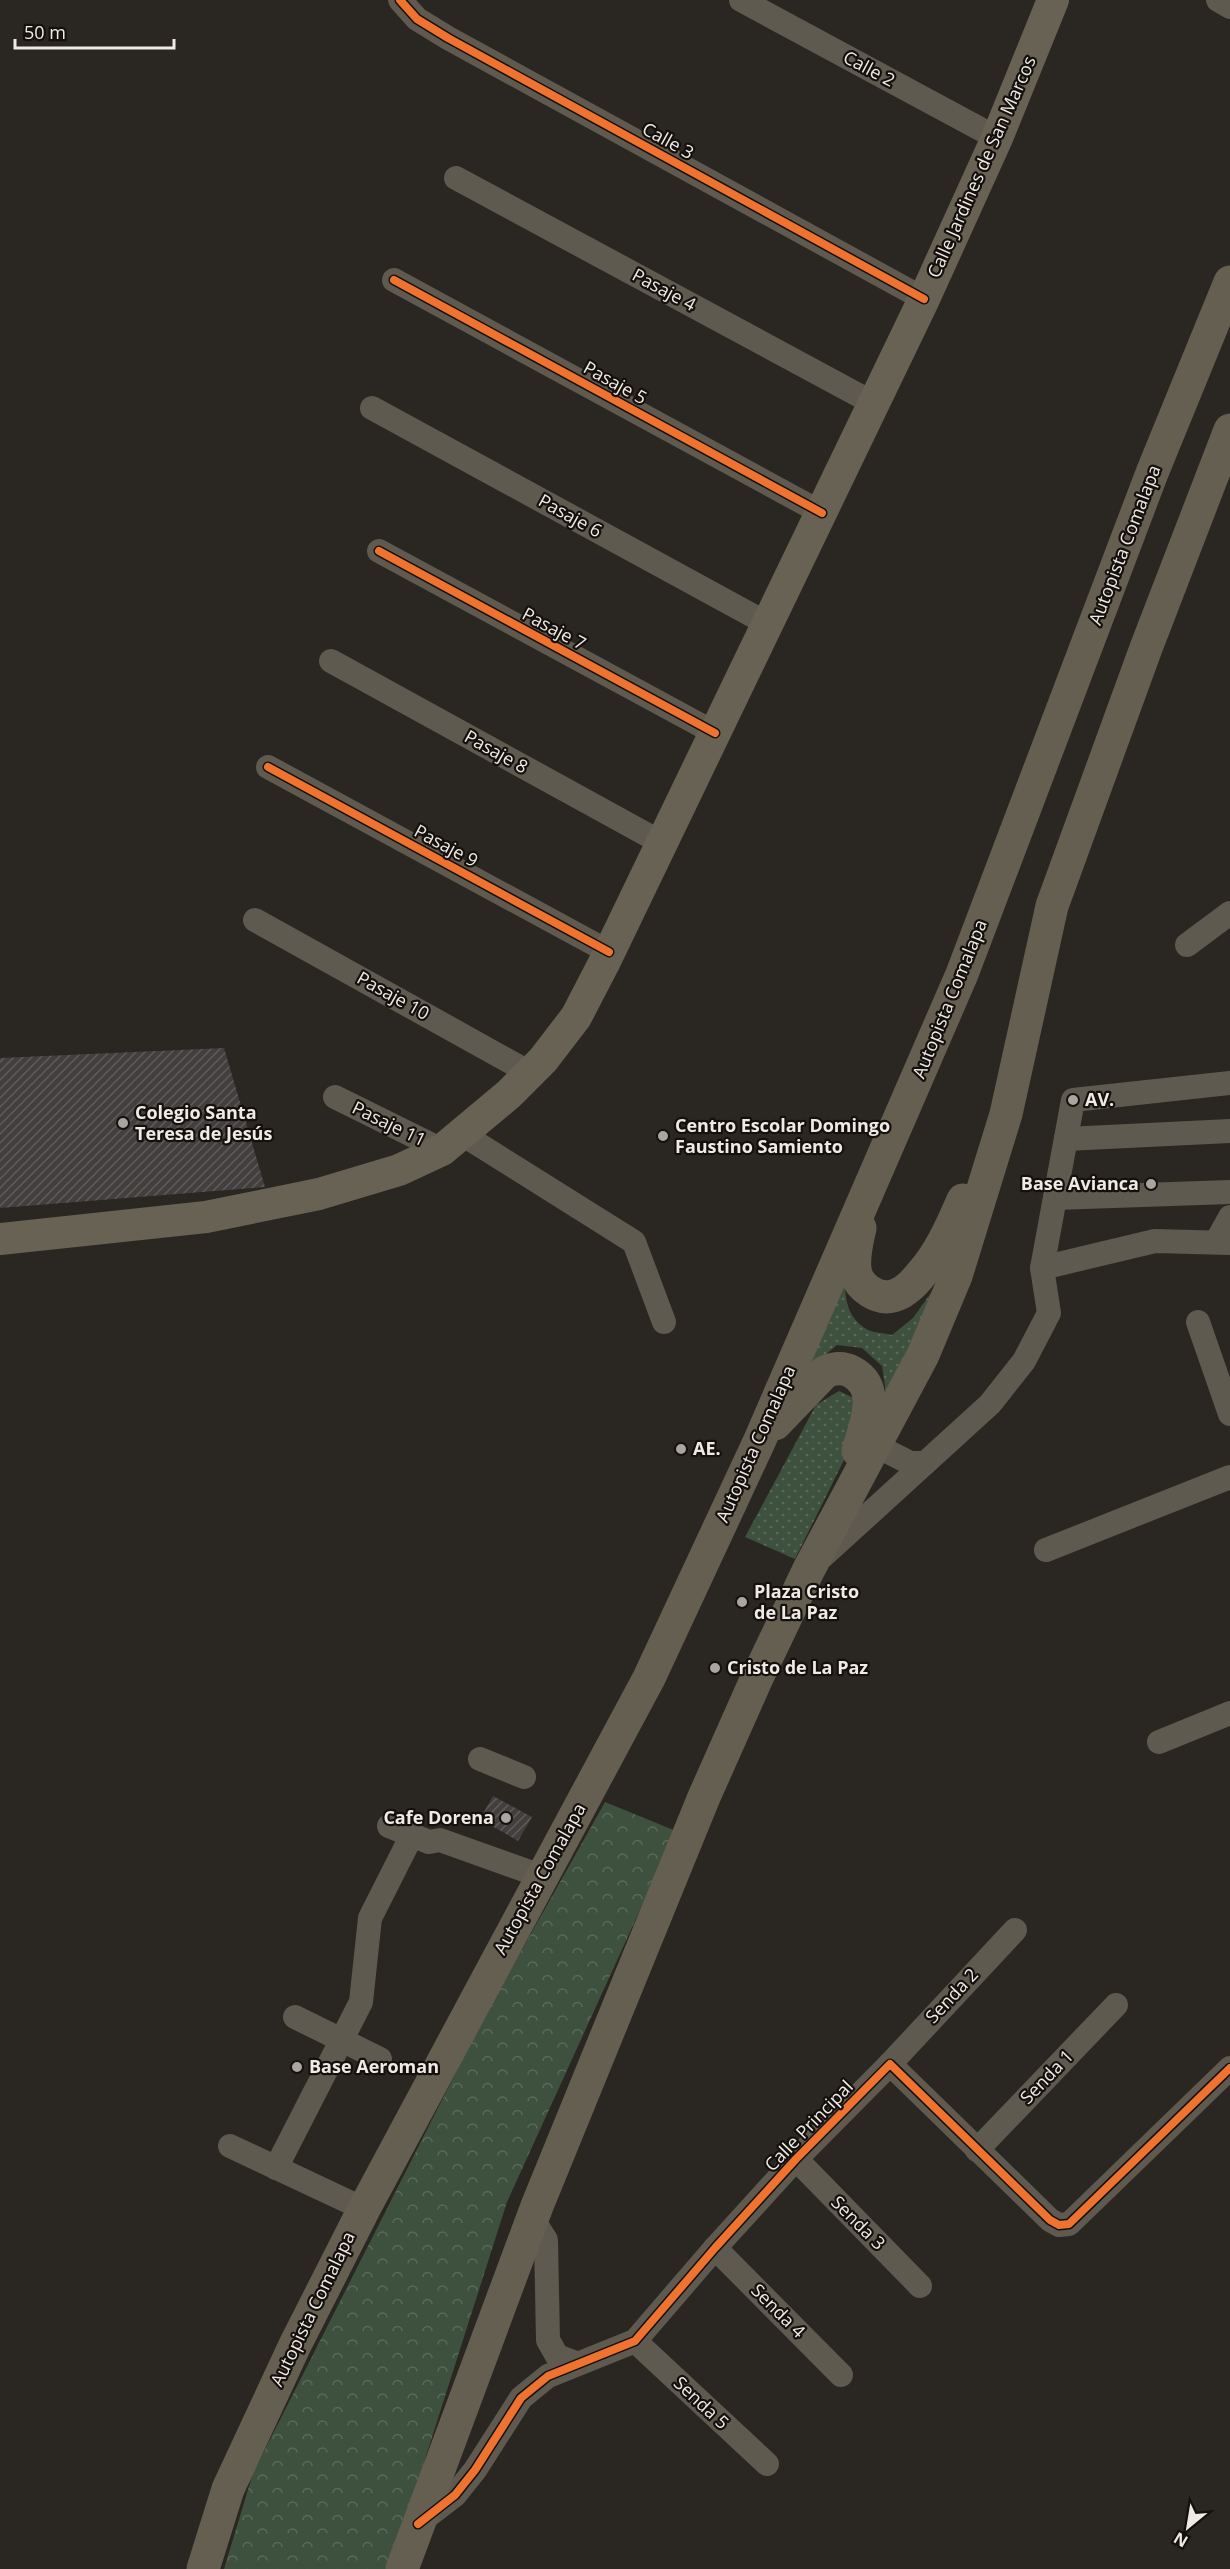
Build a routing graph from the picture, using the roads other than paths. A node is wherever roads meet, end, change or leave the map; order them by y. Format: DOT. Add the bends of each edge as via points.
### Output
graph roads {
  1 [pos="741,0"];
  2 [pos="1053,0"];
  3 [pos="1218,0"];
  4 [pos="401,2"];
  5 [pos="1230,7"];
  6 [pos="997,138"];
  7 [pos="456,178"];
  8 [pos="394,280"];
  9 [pos="1230,282"];
  10 [pos="924,299"];
  11 [pos="873,403"];
  12 [pos="372,408"];
  13 [pos="1230,430"];
  14 [pos="822,513"];
  15 [pos="379,551"];
  16 [pos="768,624"];
  17 [pos="331,661"];
  18 [pos="715,733"];
  19 [pos="268,767"];
  20 [pos="662,843"];
  21 [pos="1230,913"];
  22 [pos="255,920"];
  23 [pos="1187,945"];
  24 [pos="609,952"];
  25 [pos="530,1073"];
  26 [pos="1230,1083"];
  27 [pos="335,1097"];
  28 [pos="1006,1114"];
  29 [pos="1230,1131"];
  30 [pos="1066,1139"];
  31 [pos="452,1142"];
  32 [pos="886,1146"];
  33 [pos="1230,1192"];
  34 [pos="1055,1198"];
  35 [pos="1230,1217"];
  36 [pos="0,1239"];
  37 [pos="1223,1242"];
  38 [pos="1042,1268"];
  39 [pos="664,1322"];
  40 [pos="1198,1322"];
  41 [pos="1230,1414"];
  42 [pos="759,1442"];
  43 [pos="874,1445"];
  44 [pos="925,1463"];
  45 [pos="1230,1477"];
  46 [pos="841,1507"];
  47 [pos="1046,1550"];
  48 [pos="809,1569"];
  49 [pos="1230,1713"];
  50 [pos="1159,1742"];
  51 [pos="480,1759"];
  52 [pos="524,1777"];
  53 [pos="389,1826"];
  54 [pos="412,1835"];
  55 [pos="541,1876"];
  56 [pos="1015,1930"];
  57 [pos="1116,2005"];
  58 [pos="295,2017"];
  59 [pos="341,2042"];
  60 [pos="380,2059"];
  61 [pos="890,2064"];
  62 [pos="1230,2068"];
  63 [pos="230,2146"];
  64 [pos="977,2150"];
  65 [pos="796,2159"];
  66 [pos="276,2168"];
  67 [pos="364,2209"];
  68 [pos="532,2218"];
  69 [pos="715,2248"];
  70 [pos="920,2286"];
  71 [pos="635,2341"];
  72 [pos="576,2363"];
  73 [pos="842,2375"];
  74 [pos="767,2464"];
  75 [pos="418,2523"];
  76 [pos="203,2569"];
  77 [pos="402,2569"];
  1 -- 6 [label="street, Calle 2"];
  2 -- 6 [label="main road, Calle Jardines de San Marcos"];
  3 -- 5 [label="street"];
  4 -- 10 [label="street, Calle 3" via="417,19 448,38"];
  6 -- 10 [label="main road, Calle Jardines de San Marcos"];
  7 -- 11 [label="street, Pasaje 4"];
  8 -- 14 [label="street, Pasaje 5"];
  9 -- 32 [label="highway, Autopista Comalapa" via="1148,484 962,974"];
  10 -- 11 [label="main road, Calle Jardines de San Marcos"];
  11 -- 14 [label="main road, Calle Jardines de San Marcos"];
  12 -- 16 [label="street, Pasaje 6"];
  13 -- 28 [label="highway" via="1052,906"];
  14 -- 16 [label="main road, Calle Jardines de San Marcos"];
  15 -- 18 [label="street, Pasaje 7"];
  16 -- 18 [label="main road, Calle Jardines de San Marcos"];
  17 -- 20 [label="street, Pasaje 8"];
  18 -- 20 [label="main road, Calle Jardines de San Marcos"];
  19 -- 24 [label="street, Pasaje 9"];
  20 -- 24 [label="main road, Calle Jardines de San Marcos"];
  21 -- 23 [label="street"];
  22 -- 25 [label="street, Pasaje 10"];
  24 -- 25 [label="main road, Calle Jardines de San Marcos" via="576,1017"];
  25 -- 31 [label="main road, Calle Jardines de San Marcos"];
  26 -- 30 [label="street" via="1073,1100"];
  27 -- 31 [label="street, Pasaje 11"];
  28 -- 32 [label="highway" via="933,1259 912,1283 893,1296 867,1291 860,1283 855,1264 868,1193"];
  28 -- 43 [label="highway" via="956,1275 923,1355"];
  29 -- 30 [label="street"];
  30 -- 34 [label="street"];
  31 -- 36 [label="main road, Calle Jardines de San Marcos" via="399,1170 319,1194 218,1215"];
  31 -- 39 [label="street, Pasaje 11" via="634,1242"];
  32 -- 42 [label="highway, Autopista Comalapa"];
  33 -- 34 [label="street"];
  34 -- 38 [label="street"];
  35 -- 37 [label="street"];
  37 -- 38 [label="street" via="1155,1241"];
  38 -- 44 [label="street" via="1049,1313 1024,1361 990,1404"];
  40 -- 41 [label="street"];
  42 -- 46 [label="highway" via="825,1372 846,1369 862,1379 870,1397 869,1414"];
  42 -- 55 [label="highway, Autopista Comalapa" via="650,1678"];
  43 -- 44 [label="street" via="910,1463"];
  43 -- 46 [label="highway"];
  44 -- 48 [label="street"];
  45 -- 47 [label="street"];
  46 -- 48 [label="highway"];
  48 -- 68 [label="highway" via="704,1797"];
  49 -- 50 [label="street"];
  51 -- 52 [label="street"];
  53 -- 54 [label="street"];
  54 -- 55 [label="street" via="429,1842 440,1840"];
  54 -- 59 [label="street" via="363,1915 361,2002"];
  55 -- 67 [label="highway, Autopista Comalapa"];
  56 -- 61 [label="street, Senda 2"];
  57 -- 64 [label="street, Senda 1"];
  58 -- 59 [label="street"];
  59 -- 60 [label="street"];
  59 -- 66 [label="street"];
  61 -- 64 [label="street"];
  61 -- 65 [label="street, Calle Principal"];
  62 -- 64 [label="street" via="1069,2224 1059,2225 1050,2220"];
  63 -- 66 [label="street"];
  65 -- 69 [label="street, Calle Principal"];
  65 -- 70 [label="street, Senda 3"];
  66 -- 67 [label="street"];
  67 -- 76 [label="highway, Autopista Comalapa" via="249,2440 228,2489"];
  68 -- 72 [label="street" via="546,2240 548,2340 557,2356"];
  68 -- 75 [label="highway"];
  69 -- 71 [label="street, Calle Principal"];
  69 -- 73 [label="street, Senda 4"];
  71 -- 72 [label="street, Calle Principal" via="593,2360"];
  71 -- 74 [label="street, Senda 5"];
  72 -- 75 [label="street, Calle Principal" via="548,2376 521,2398 468,2478"];
  75 -- 77 [label="highway"];
}
